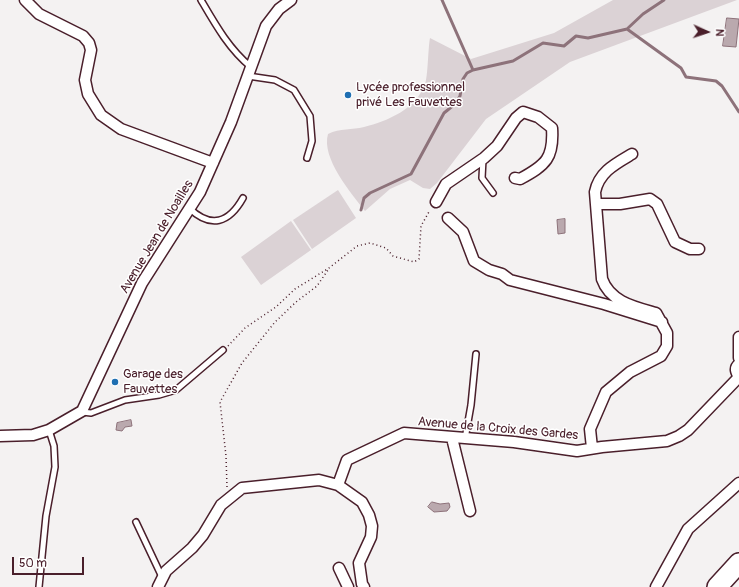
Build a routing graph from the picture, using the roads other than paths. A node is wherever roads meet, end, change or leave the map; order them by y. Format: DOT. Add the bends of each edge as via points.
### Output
graph roads {
  1 [pos="24,0"];
  2 [pos="201,0"];
  3 [pos="291,0"];
  4 [pos="249,71"];
  5 [pos="632,154"];
  6 [pos="307,158"];
  7 [pos="484,158"];
  8 [pos="213,163"];
  9 [pos="515,178"];
  10 [pos="493,193"];
  11 [pos="243,198"];
  12 [pos="436,202"];
  13 [pos="597,204"];
  14 [pos="189,208"];
  15 [pos="448,218"];
  16 [pos="699,249"];
  17 [pos="662,322"];
  18 [pos="739,337"];
  19 [pos="223,350"];
  20 [pos="476,354"];
  21 [pos="739,358"];
  22 [pos="739,364"];
  23 [pos="739,377"];
  24 [pos="82,412"];
  25 [pos="50,430"];
  26 [pos="0,436"];
  27 [pos="452,438"];
  28 [pos="465,439"];
  29 [pos="592,448"];
  30 [pos="739,483"];
  31 [pos="338,485"];
  32 [pos="470,511"];
  33 [pos="136,522"];
  34 [pos="739,563"];
  35 [pos="339,568"];
  36 [pos="162,577"];
  37 [pos="739,580"];
  38 [pos="39,587"];
  39 [pos="158,587"];
  40 [pos="348,587"];
  41 [pos="364,587"];
  42 [pos="656,587"];
  43 [pos="717,587"];
  44 [pos="733,587"];
  1 -- 8 [label="street" via="40,14 84,36 89,43 91,50 84,80 88,94 101,115 121,129"];
  2 -- 4 [label="lane" via="224,38"];
  3 -- 4 [label="street, Avenue Jean de Noailles" via="279,9 266,26"];
  4 -- 6 [label="lane" via="294,90 310,116 312,141"];
  4 -- 8 [label="street, Avenue Jean de Noailles"];
  5 -- 13 [label="street" via="601,176 595,192"];
  7 -- 9 [label="street" via="497,146 523,112 538,117 552,128 551,154 529,175 520,179"];
  7 -- 10 [label="lane" via="482,178"];
  7 -- 12 [label="street" via="446,184"];
  8 -- 14 [label="street, Avenue Jean de Noailles" via="200,192"];
  11 -- 14 [label="lane" via="237,209 216,222 203,220"];
  13 -- 16 [label="street" via="650,200 657,204 674,242 690,249"];
  13 -- 17 [label="street" via="602,279 606,289 634,306 656,313"];
  14 -- 24 [label="street, Avenue Jean de Noailles" via="142,283"];
  15 -- 17 [label="street" via="463,232 474,261 489,270 510,280"];
  17 -- 29 [label="street" via="667,333 667,346 661,356 630,372 606,392 590,429"];
  18 -- 21 [label="street"];
  19 -- 24 [label="lane" via="176,390 125,400 91,413"];
  20 -- 28 [label="lane"];
  22 -- 23 [label="street" via="736,366"];
  23 -- 29 [label="street, Avenue de la Croix des Gardes" via="679,436 667,441"];
  24 -- 25 [label="street"];
  25 -- 26 [label="street" via="33,435"];
  25 -- 38 [label="lane" via="55,466 46,516"];
  27 -- 28 [label="street, Avenue de la Croix des Gardes"];
  27 -- 31 [label="street, Avenue de la Croix des Gardes" via="404,433 347,460"];
  27 -- 32 [label="street"];
  28 -- 29 [label="street, Avenue de la Croix des Gardes" via="577,451"];
  30 -- 42 [label="street" via="688,529"];
  31 -- 36 [label="street" via="319,480 242,488 221,505 203,535"];
  31 -- 41 [label="street" via="362,502 372,526 371,537 359,563"];
  33 -- 36 [label="lane"];
  34 -- 43 [label="highway"];
  35 -- 40 [label="street"];
  36 -- 39 [label="street"];
  37 -- 44 [label="highway"];
}
